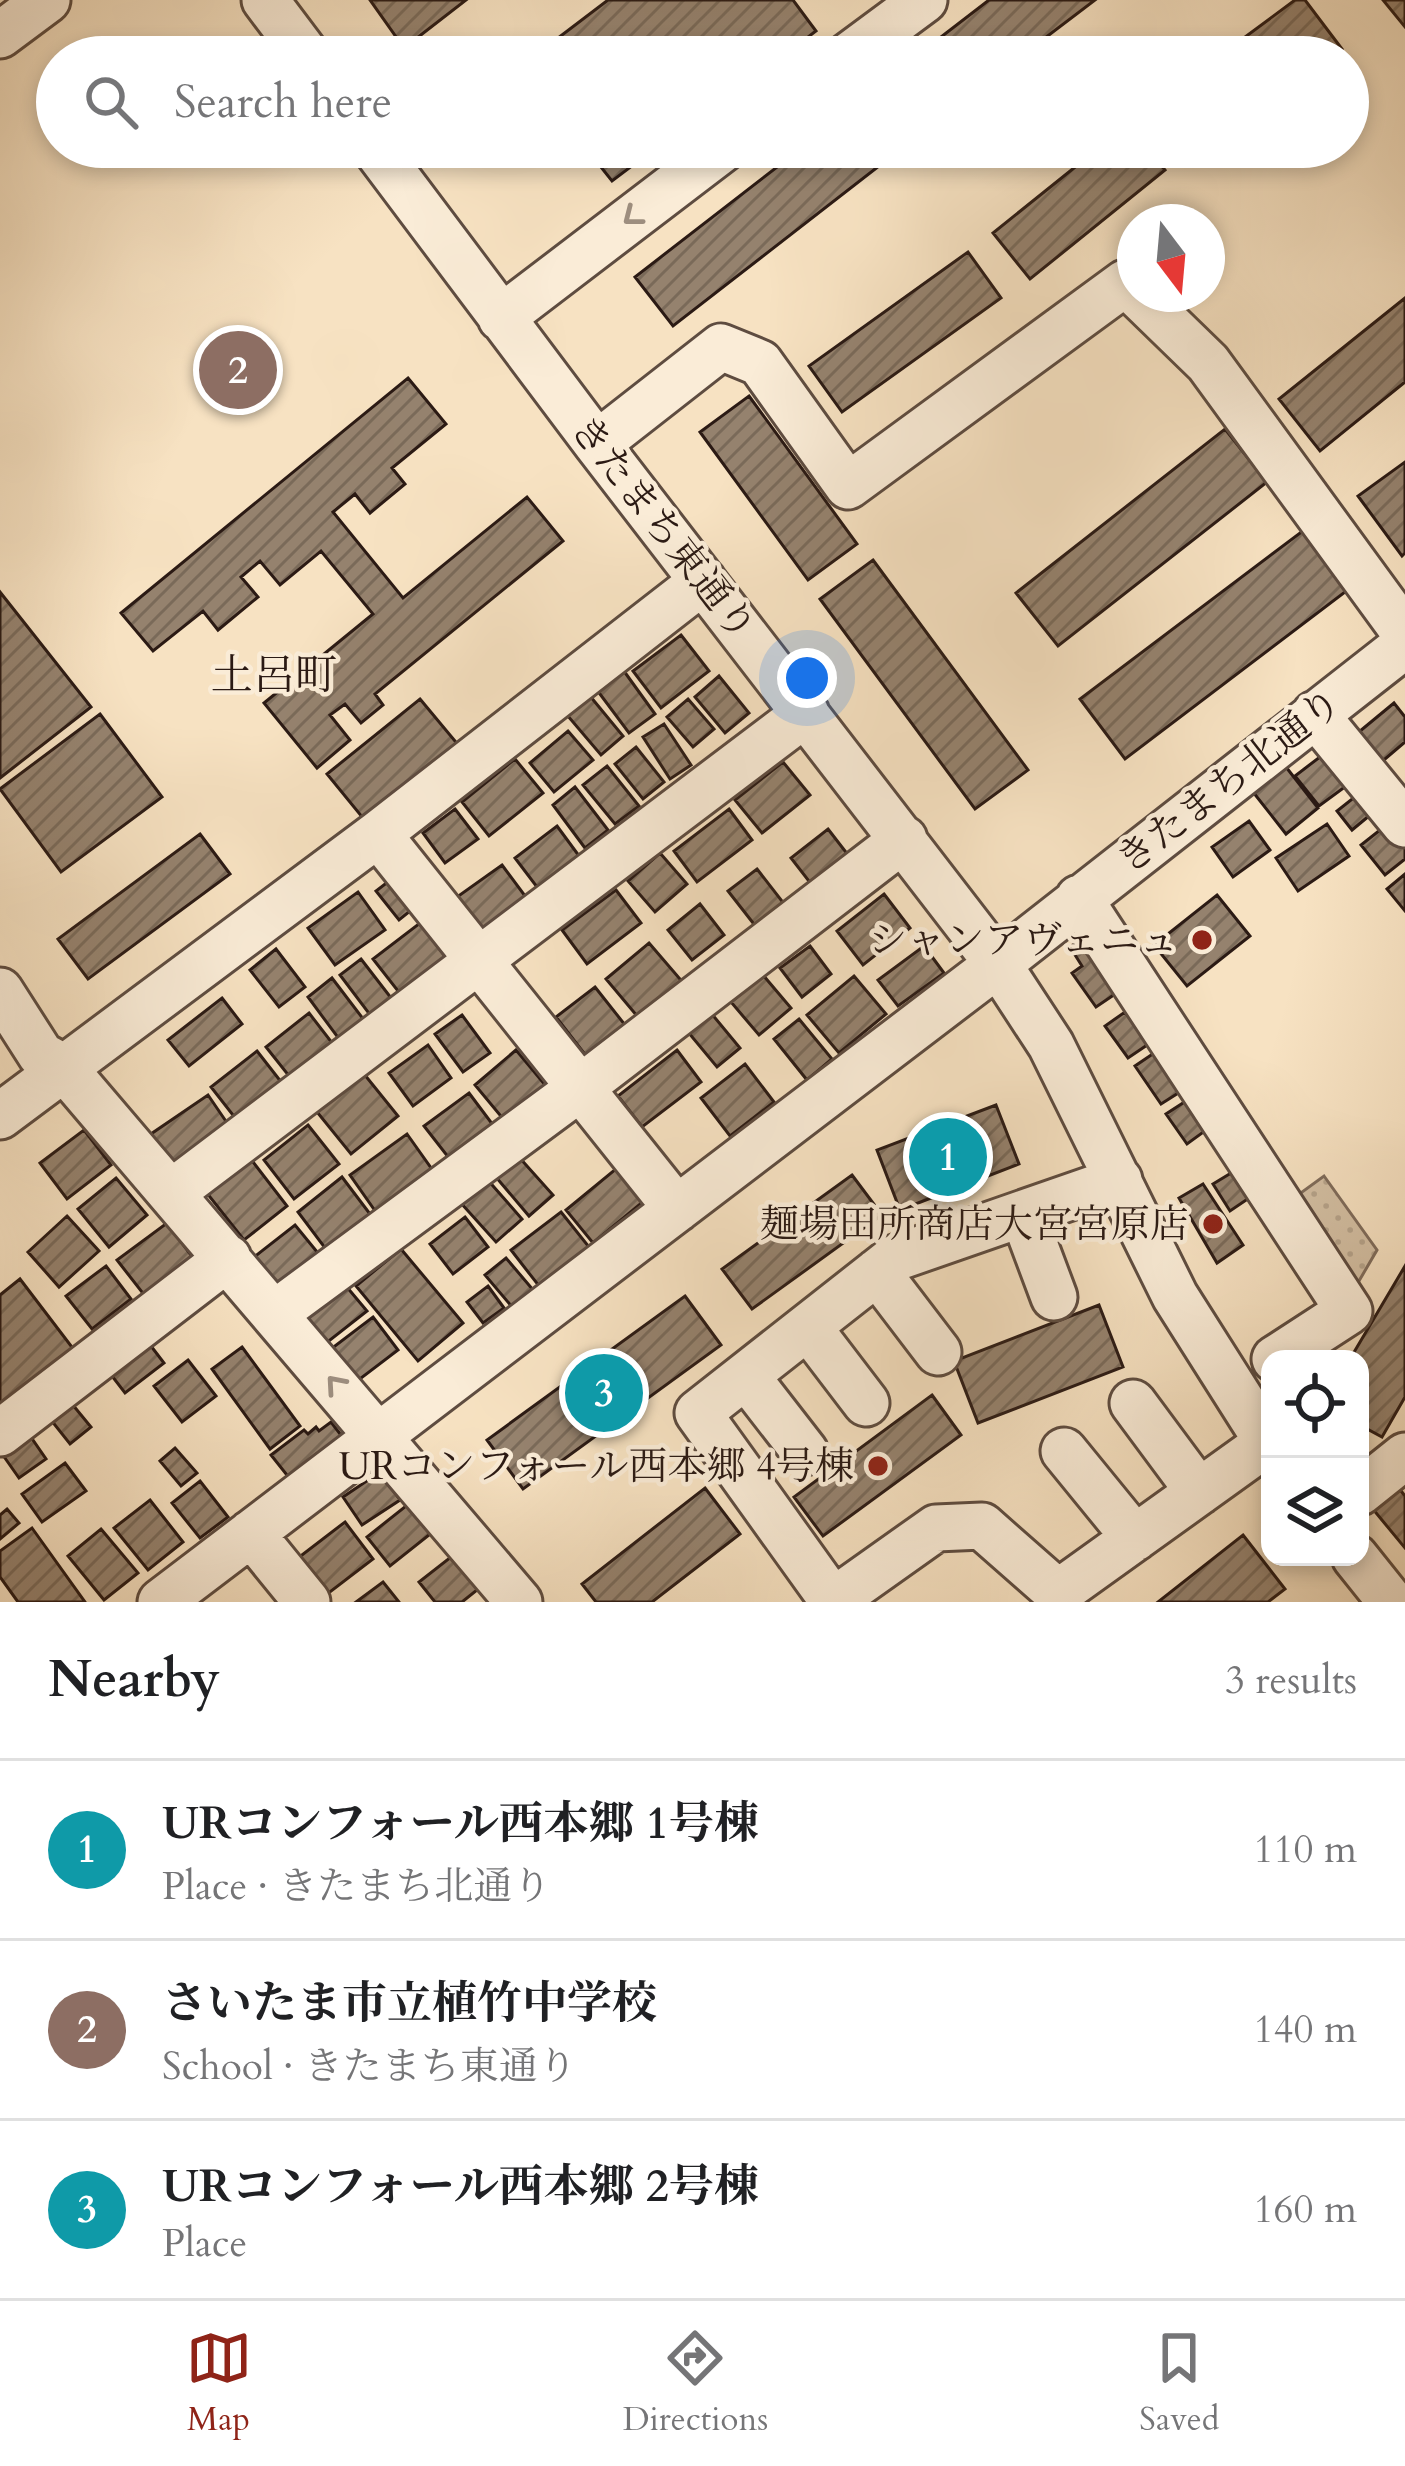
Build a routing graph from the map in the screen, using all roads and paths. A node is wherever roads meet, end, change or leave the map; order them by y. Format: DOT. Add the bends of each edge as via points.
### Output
graph roads {
  1 [pos="266,0"];
  2 [pos="924,0"];
  3 [pos="293,36"];
  4 [pos="875,36"];
  5 [pos="390,168"];
  6 [pos="697,168"];
  7 [pos="1117,289"];
  8 [pos="1156,312"];
  9 [pos="501,318"];
  10 [pos="597,444"];
  11 [pos="703,581"];
  12 [pos="1405,633"];
  13 [pos="1405,645"];
  14 [pos="806,713"];
  15 [pos="1315,715"];
  16 [pos="1405,824"];
  17 [pos="378,834"];
  18 [pos="904,839"];
  19 [pos="1079,898"];
  20 [pos="480,962"];
  21 [pos="998,964"];
  22 [pos="0,991"];
  23 [pos="63,1067"];
  24 [pos="580,1088"];
  25 [pos="0,1116"];
  26 [pos="1120,1180"];
  27 [pos="171,1193"];
  28 [pos="677,1208"];
  29 [pos="1023,1214"];
  30 [pos="228,1258"];
  31 [pos="877,1272"];
  32 [pos="1054,1297"];
  33 [pos="274,1314"];
  34 [pos="808,1327"];
  35 [pos="1289,1350"];
  36 [pos="938,1352"];
  37 [pos="1261,1368"];
  38 [pos="746,1376"];
  39 [pos="1231,1388"];
  40 [pos="866,1403"];
  41 [pos="1133,1403"];
  42 [pos="1261,1432"];
  43 [pos="0,1433"];
  44 [pos="379,1436"];
  45 [pos="1261,1449"];
  46 [pos="1064,1450"];
  47 [pos="805,1452"];
  48 [pos="1405,1456"];
  49 [pos="1369,1485"];
  50 [pos="1199,1492"];
  51 [pos="251,1533"];
  52 [pos="1135,1538"];
  53 [pos="1362,1566"];
  54 [pos="803,1591"];
  55 [pos="161,1602"];
  56 [pos="307,1602"];
  57 [pos="519,1602"];
  58 [pos="1390,1602"];
  1 -- 3 [label="street"];
  2 -- 4 [label="street"];
  5 -- 9 [label="street, きたまち東通り"];
  6 -- 9 [label="street, one-way"];
  7 -- 10 [label="street" via="848,487 760,363 721,347"];
  8 -- 12 [label="street" via="1208,363"];
  9 -- 10 [label="street, きたまち東通り"];
  10 -- 11 [label="street, きたまち東通り"];
  11 -- 14 [label="street, きたまち東通り"];
  11 -- 17 [label="street"];
  13 -- 15 [label="street, きたまち北通り"];
  14 -- 18 [label="street, きたまち東通り"];
  14 -- 20 [label="street"];
  15 -- 16 [label="street"];
  15 -- 19 [label="street, きたまち北通り"];
  17 -- 20 [label="street"];
  17 -- 23 [label="street"];
  18 -- 21 [label="street, きたまち東通り"];
  18 -- 24 [label="street"];
  19 -- 21 [label="street, きたまち北通り"];
  19 -- 35 [label="street" via="1348,1311"];
  20 -- 24 [label="street"];
  20 -- 27 [label="street"];
  21 -- 26 [label="street, きたまち東通り" via="1051,1045"];
  21 -- 28 [label="street, きたまち北通り"];
  22 -- 23 [label="street" via="41,1055"];
  23 -- 25 [label="street"];
  23 -- 27 [label="street"];
  24 -- 28 [label="street"];
  24 -- 33 [label="street"];
  26 -- 29 [label="street"];
  26 -- 39 [label="street, きたまち東通り" via="1175,1296"];
  27 -- 30 [label="street"];
  28 -- 44 [label="street, きたまち北通り"];
  29 -- 31 [label="street" via="895,1258"];
  29 -- 32 [label="street"];
  30 -- 33 [label="street"];
  30 -- 43 [label="street"];
  31 -- 34 [label="street"];
  31 -- 36 [label="street"];
  44 -- 33 [label="street, one-way"];
  34 -- 38 [label="street"];
  34 -- 40 [label="street"];
  37 -- 39 [label="street"];
  38 -- 47 [label="street"];
  38 -- 54 [label="street" via="698,1414"];
  39 -- 42 [label="street, きたまち東通り"];
  41 -- 50 [label="street"];
  44 -- 51 [label="street, きたまち北通り"];
  44 -- 57 [label="street"];
  45 -- 50 [label="street"];
  46 -- 52 [label="street"];
  48 -- 49 [label="street"];
  50 -- 52 [label="street"];
  51 -- 55 [label="street, きたまち北通り"];
  51 -- 56 [label="street"];
  52 -- 54 [label="street" via="1058,1593 982,1526 936,1528 832,1601"];
  53 -- 58 [label="street"];
}
